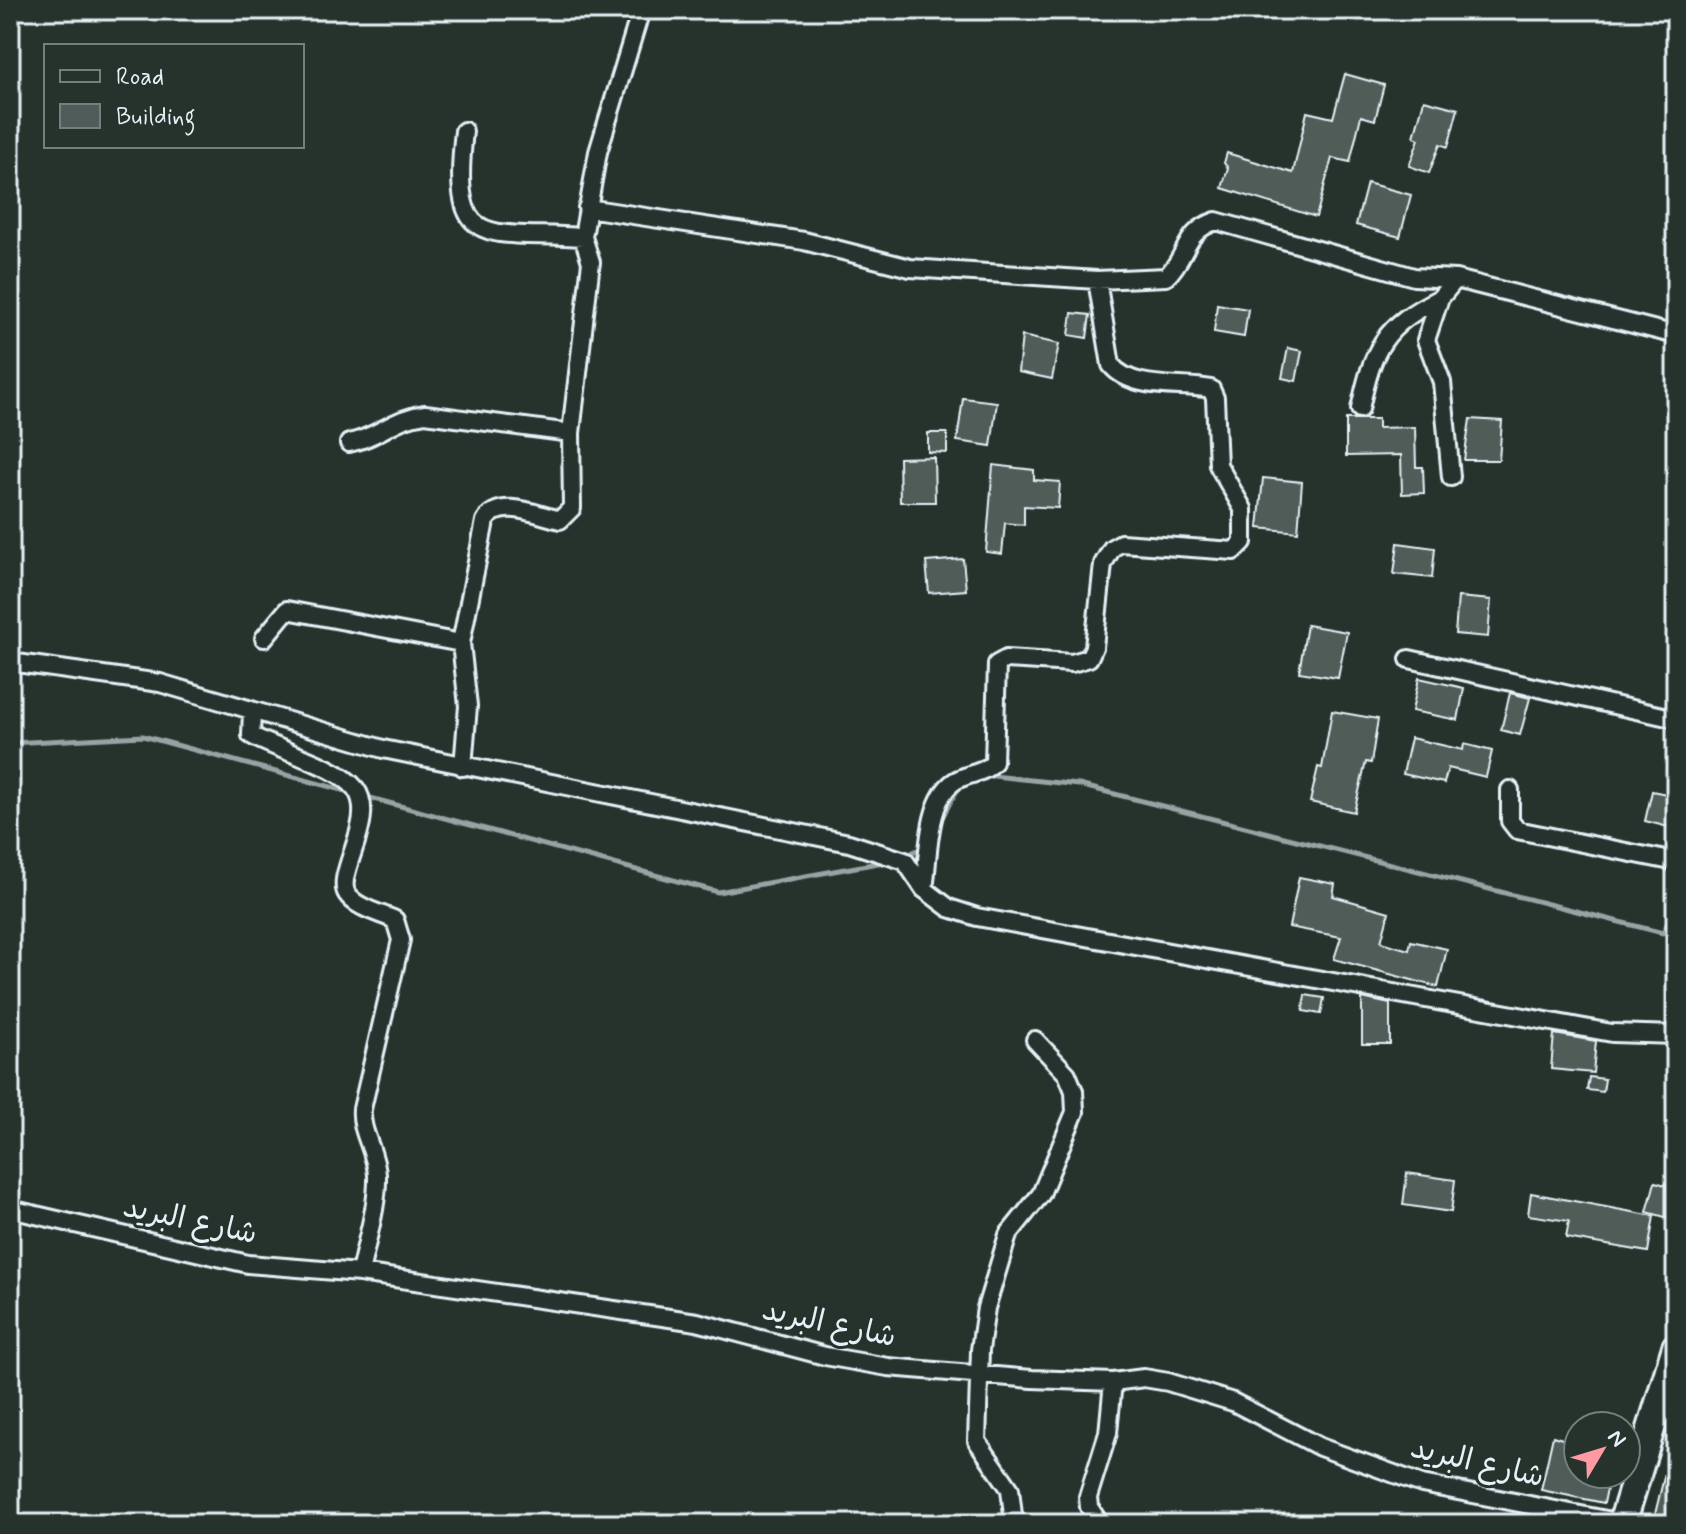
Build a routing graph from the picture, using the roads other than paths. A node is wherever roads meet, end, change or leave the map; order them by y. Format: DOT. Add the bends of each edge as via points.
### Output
graph roads {
  1 [pos="641,10"];
  2 [pos="464,131"];
  3 [pos="587,208"];
  4 [pos="583,237"];
  5 [pos="1456,279"];
  6 [pos="1097,280"];
  7 [pos="1440,298"];
  8 [pos="1676,335"];
  9 [pos="1360,409"];
  10 [pos="571,433"];
  11 [pos="349,443"];
  12 [pos="1451,477"];
  13 [pos="264,638"];
  14 [pos="461,643"];
  15 [pos="1409,659"];
  16 [pos="10,662"];
  17 [pos="252,711"];
  18 [pos="1676,719"];
  19 [pos="463,767"];
  20 [pos="1510,790"];
  21 [pos="1676,862"];
  22 [pos="924,889"];
  23 [pos="1676,1035"];
  24 [pos="1035,1040"];
  25 [pos="10,1209"];
  26 [pos="360,1273"];
  27 [pos="1676,1347"];
  28 [pos="980,1373"];
  29 [pos="1113,1382"];
  30 [pos="1624,1523"];
  31 [pos="1014,1524"];
  32 [pos="1100,1524"];
  1 -- 3 [label="street" via="598,152"];
  2 -- 4 [label="street" via="462,203 473,223 515,235"];
  3 -- 4 [label="street"];
  3 -- 6 [label="street" via="804,241 910,268"];
  4 -- 10 [label="street" via="591,262"];
  5 -- 6 [label="street" via="1414,277 1216,221 1190,236 1176,268 1166,277"];
  5 -- 7 [label="street"];
  5 -- 8 [label="street"];
  6 -- 22 [label="street" via="1111,365 1119,375 1211,389 1218,465 1243,509 1243,542 1234,551 1121,543 1103,564 1089,658 1072,663 1006,659 997,664 994,762 954,782 941,796"];
  7 -- 9 [label="street" via="1406,314 1382,341"];
  7 -- 12 [label="street" via="1426,340 1442,382"];
  10 -- 11 [label="street" via="425,414 403,417 370,438"];
  10 -- 14 [label="street" via="572,508 560,520 502,508 490,512"];
  13 -- 14 [label="street" via="287,610"];
  14 -- 19 [label="street" via="468,706"];
  15 -- 18 [label="street"];
  16 -- 17 [label="street" via="160,683"];
  17 -- 19 [label="street"];
  17 -- 26 [label="street" via="251,735 342,777 356,789 361,826 344,877 345,892 357,904 395,920 401,940 362,1109 377,1177"];
  19 -- 22 [label="street" via="849,843 905,861"];
  20 -- 21 [label="street" via="1510,821 1517,830"];
  22 -- 23 [label="street" via="949,908 977,917 1612,1033"];
  24 -- 28 [label="street" via="1067,1074 1075,1112 1041,1194 1002,1251 986,1308"];
  25 -- 26 [label="street, شارع البريد" via="248,1264"];
  26 -- 28 [label="street, شارع البريد" via="697,1322 888,1367"];
  27 -- 30 [label="main road"];
  28 -- 29 [label="street, شارع البريد"];
  28 -- 31 [label="street" via="977,1441 1010,1489"];
  29 -- 30 [label="street, شارع البريد" via="1144,1378 1189,1387 1244,1407 1320,1447 1422,1484"];
  29 -- 32 [label="street" via="1108,1433 1088,1497"];
}
